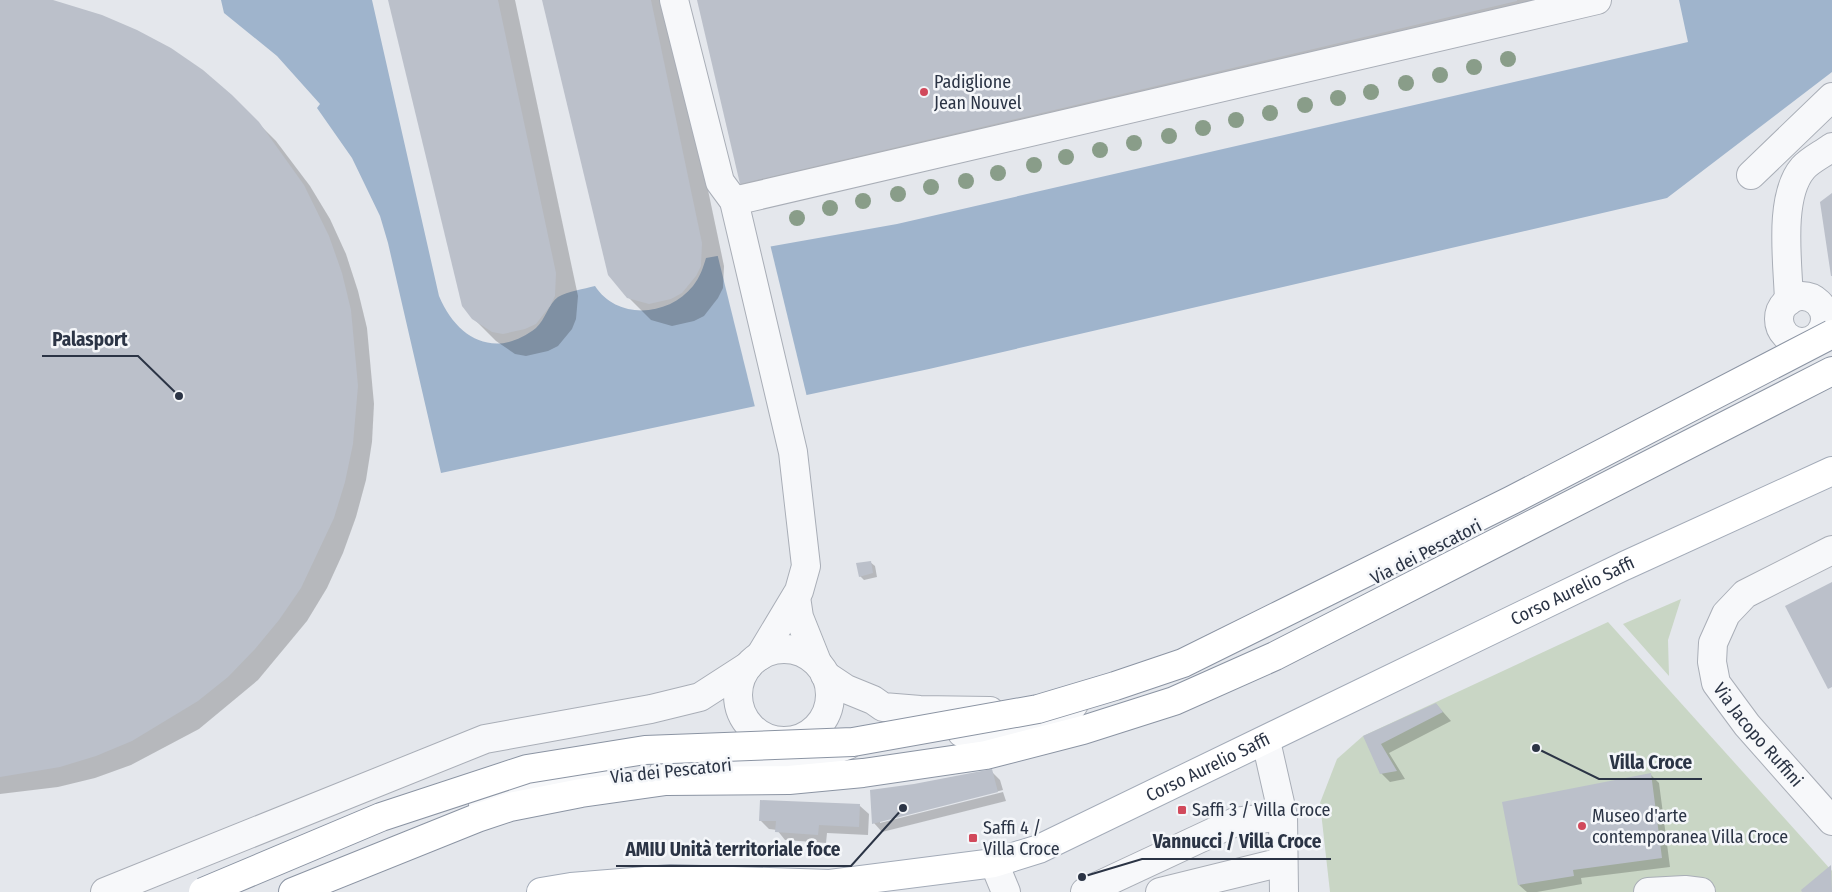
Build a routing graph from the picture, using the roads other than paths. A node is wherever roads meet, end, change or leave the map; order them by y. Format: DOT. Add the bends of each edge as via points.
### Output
graph roads {
  1 [pos="674,0"];
  2 [pos="1585,1"];
  3 [pos="1832,98"];
  4 [pos="1832,148"];
  5 [pos="1790,199"];
  6 [pos="734,201"];
  7 [pos="1789,301"];
  8 [pos="1817,302"];
  9 [pos="1780,326"];
  10 [pos="1832,334"];
  11 [pos="1802,342"];
  12 [pos="1763,367"];
  13 [pos="1832,371"];
  14 [pos="1832,471"];
  15 [pos="1832,550"];
  16 [pos="796,597"];
  17 [pos="754,661"];
  18 [pos="821,669"];
  19 [pos="1074,704"];
  20 [pos="883,707"];
  21 [pos="817,726"];
  22 [pos="1266,741"];
  23 [pos="1284,816"];
  24 [pos="1832,821"];
  25 [pos="1282,862"];
  26 [pos="994,863"];
  27 [pos="105,892"];
  28 [pos="203,892"];
  29 [pos="277,892"];
  30 [pos="293,892"];
  31 [pos="541,892"];
  32 [pos="1006,892"];
  33 [pos="1085,892"];
  34 [pos="1160,892"];
  35 [pos="1284,892"];
  36 [pos="1648,892"];
  37 [pos="1700,892"];
  1 -- 6 [label="street" via="720,182"];
  2 -- 6 [label="street"];
  3 -- 5 [label="street" via="1751,175"];
  4 -- 5 [label="street" via="1804,167"];
  5 -- 7 [label="street"];
  5 -- 8 [label="street"];
  6 -- 16 [label="street" via="793,452 806,566"];
  7 -- 8 [label="street" via="1802,296"];
  7 -- 9 [label="street" via="1780,312"];
  8 -- 11 [label="street" via="1825,315 1822,330 1817,337"];
  9 -- 11 [label="street" via="1789,338"];
  9 -- 12 [label="street"];
  10 -- 28 [label="main road, bridge" via="1512,500 1183,663 1038,709 853,742 645,750 527,769 381,817"];
  11 -- 12 [label="street, Via dei Pescatori"];
  12 -- 19 [label="street, Via dei Pescatori" via="1690,419 1271,632 1146,683"];
  13 -- 30 [label="main road" via="1275,656 1174,701 1083,730 977,756 789,780 666,781 510,807"];
  14 -- 22 [label="main road, Corso Aurelio Saffi" via="1624,566"];
  15 -- 24 [label="street, Via Jacopo Ruffini" via="1745,594 1726,614 1713,643 1712,662 1716,683 1747,725"];
  16 -- 17 [label="street"];
  16 -- 18 [label="street" via="799,617"];
  17 -- 18 [label="street, Via dei Pescatori" via="774,650 789,649 804,654"];
  17 -- 21 [label="street, Via dei Pescatori" via="741,680 738,695 741,710 754,729 767,737 790,740"];
  17 -- 27 [label="street" via="700,697 485,739"];
  18 -- 20 [label="street, Via dei Pescatori" via="846,689"];
  18 -- 21 [label="street" via="830,690 828,706"];
  19 -- 20 [label="street, Via dei Pescatori" via="1008,711"];
  19 -- 29 [label="street, Via dei Pescatori" via="1062,720 1049,725 867,739 798,762 727,764 534,786 460,813"];
  20 -- 21 [label="street, Via dei Pescatori" via="854,712"];
  22 -- 23 [label="street"];
  22 -- 26 [label="main road, Corso Aurelio Saffi" via="1039,849"];
  23 -- 25 [label="street"];
  23 -- 33 [label="street" via="1235,822"];
  25 -- 34 [label="street"];
  25 -- 35 [label="street"];
  26 -- 31 [label="main road, Corso Aurelio Saffi" via="830,884 670,879"];
  26 -- 32 [label="street"];
  36 -- 37 [label="street"];
}
